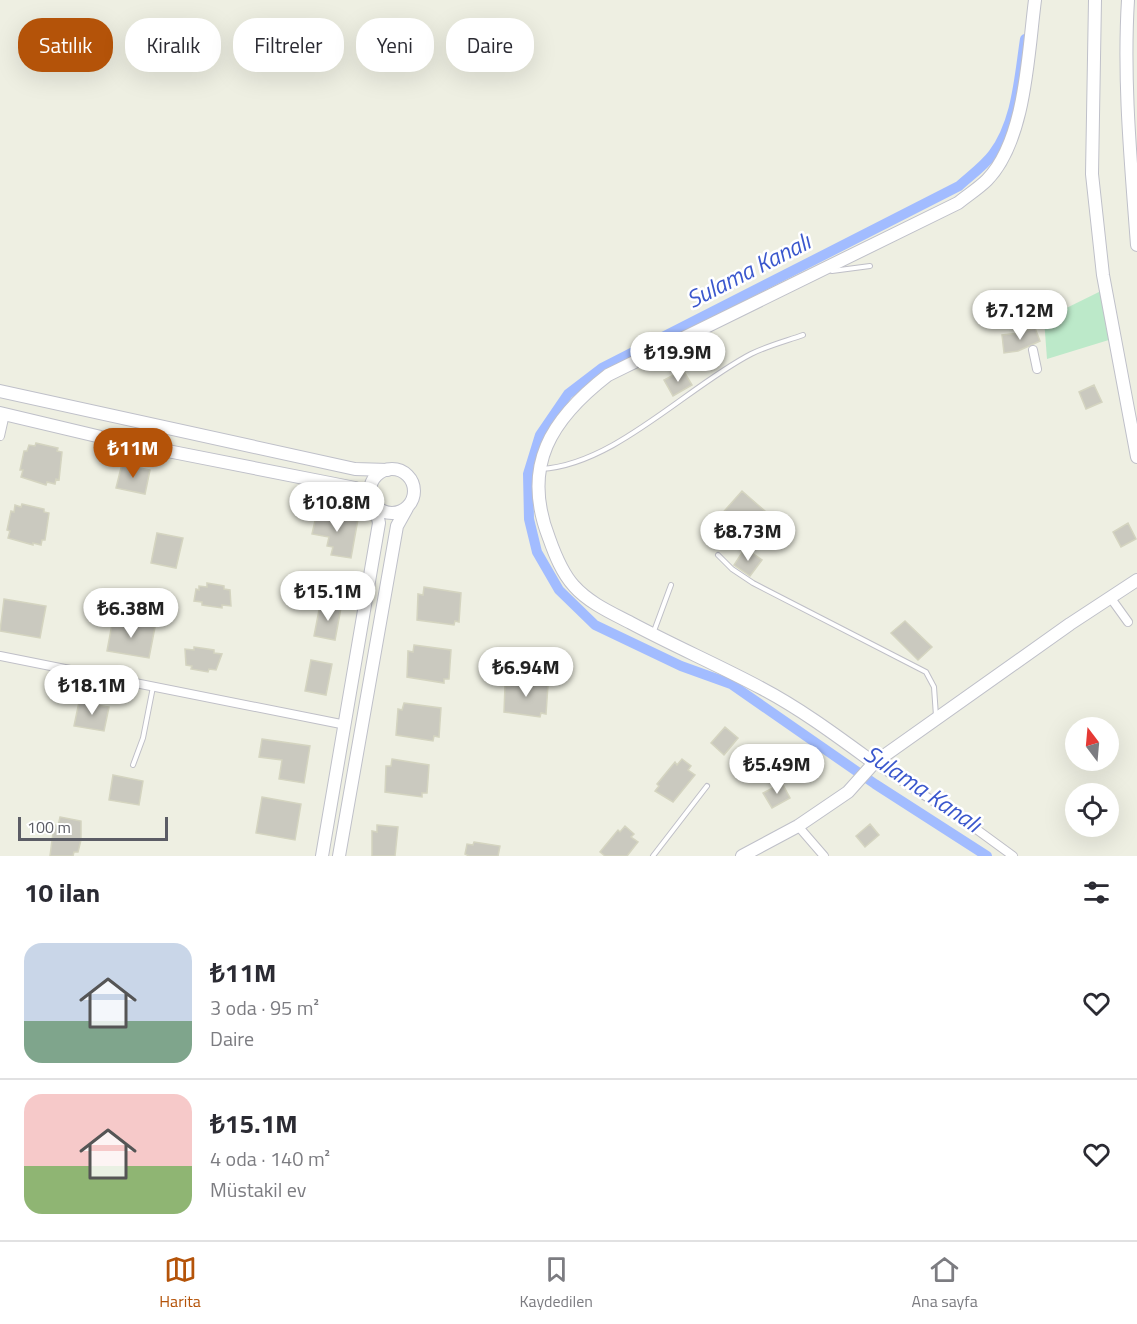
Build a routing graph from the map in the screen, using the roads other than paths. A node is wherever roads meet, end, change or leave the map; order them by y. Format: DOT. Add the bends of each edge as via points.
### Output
graph roads {
  1 [pos="1035,0"];
  2 [pos="1095,0"];
  3 [pos="1128,0"];
  4 [pos="1137,245"];
  5 [pos="870,266"];
  6 [pos="814,272"];
  7 [pos="803,335"];
  8 [pos="1034,350"];
  9 [pos="1037,369"];
  10 [pos="0,391"];
  11 [pos="3,413"];
  12 [pos="0,436"];
  13 [pos="1137,457"];
  14 [pos="388,470"];
  15 [pos="538,470"];
  16 [pos="373,501"];
  17 [pos="407,508"];
  18 [pos="718,555"];
  19 [pos="1137,580"];
  20 [pos="671,585"];
  21 [pos="1110,597"];
  22 [pos="1128,622"];
  23 [pos="653,635"];
  24 [pos="0,656"];
  25 [pos="153,687"];
  26 [pos="936,720"];
  27 [pos="346,725"];
  28 [pos="133,765"];
  29 [pos="871,766"];
  30 [pos="707,786"];
  31 [pos="798,826"];
  32 [pos="322,856"];
  33 [pos="340,856"];
  34 [pos="653,856"];
  35 [pos="742,856"];
  36 [pos="824,856"];
  37 [pos="1013,856"];
  1 -- 6 [label="main road" via="1011,140 987,180 958,203"];
  2 -- 13 [label="main road" via="1092,174 1103,274"];
  3 -- 4 [label="main road" via="1129,128"];
  5 -- 6 [label="lane"];
  6 -- 15 [label="main road" via="608,375 584,393 562,420"];
  7 -- 15 [label="lane" via="752,354 607,447 575,462"];
  8 -- 9 [label="street"];
  10 -- 14 [label="main road" via="355,469"];
  11 -- 12 [label="street"];
  11 -- 16 [label="main road" via="122,442 355,488"];
  14 -- 16 [label="main road" via="375,477 370,490"];
  14 -- 17 [label="main road" via="402,471 412,482 414,495"];
  15 -- 23 [label="main road" via="544,525 569,579 603,608"];
  16 -- 17 [label="main road" via="387,512"];
  16 -- 27 [label="main road" via="379,523"];
  17 -- 33 [label="main road" via="397,526"];
  18 -- 26 [label="lane" via="753,583 926,672 937,700"];
  19 -- 21 [label="main road"];
  20 -- 23 [label="lane"];
  21 -- 22 [label="street"];
  21 -- 26 [label="main road"];
  23 -- 29 [label="main road" via="777,696"];
  24 -- 25 [label="street"];
  25 -- 27 [label="street"];
  25 -- 28 [label="lane"];
  26 -- 29 [label="main road"];
  27 -- 32 [label="main road"];
  29 -- 31 [label="main road" via="855,784"];
  29 -- 37 [label="street"];
  30 -- 34 [label="lane"];
  31 -- 35 [label="main road"];
  31 -- 36 [label="street"];
}
